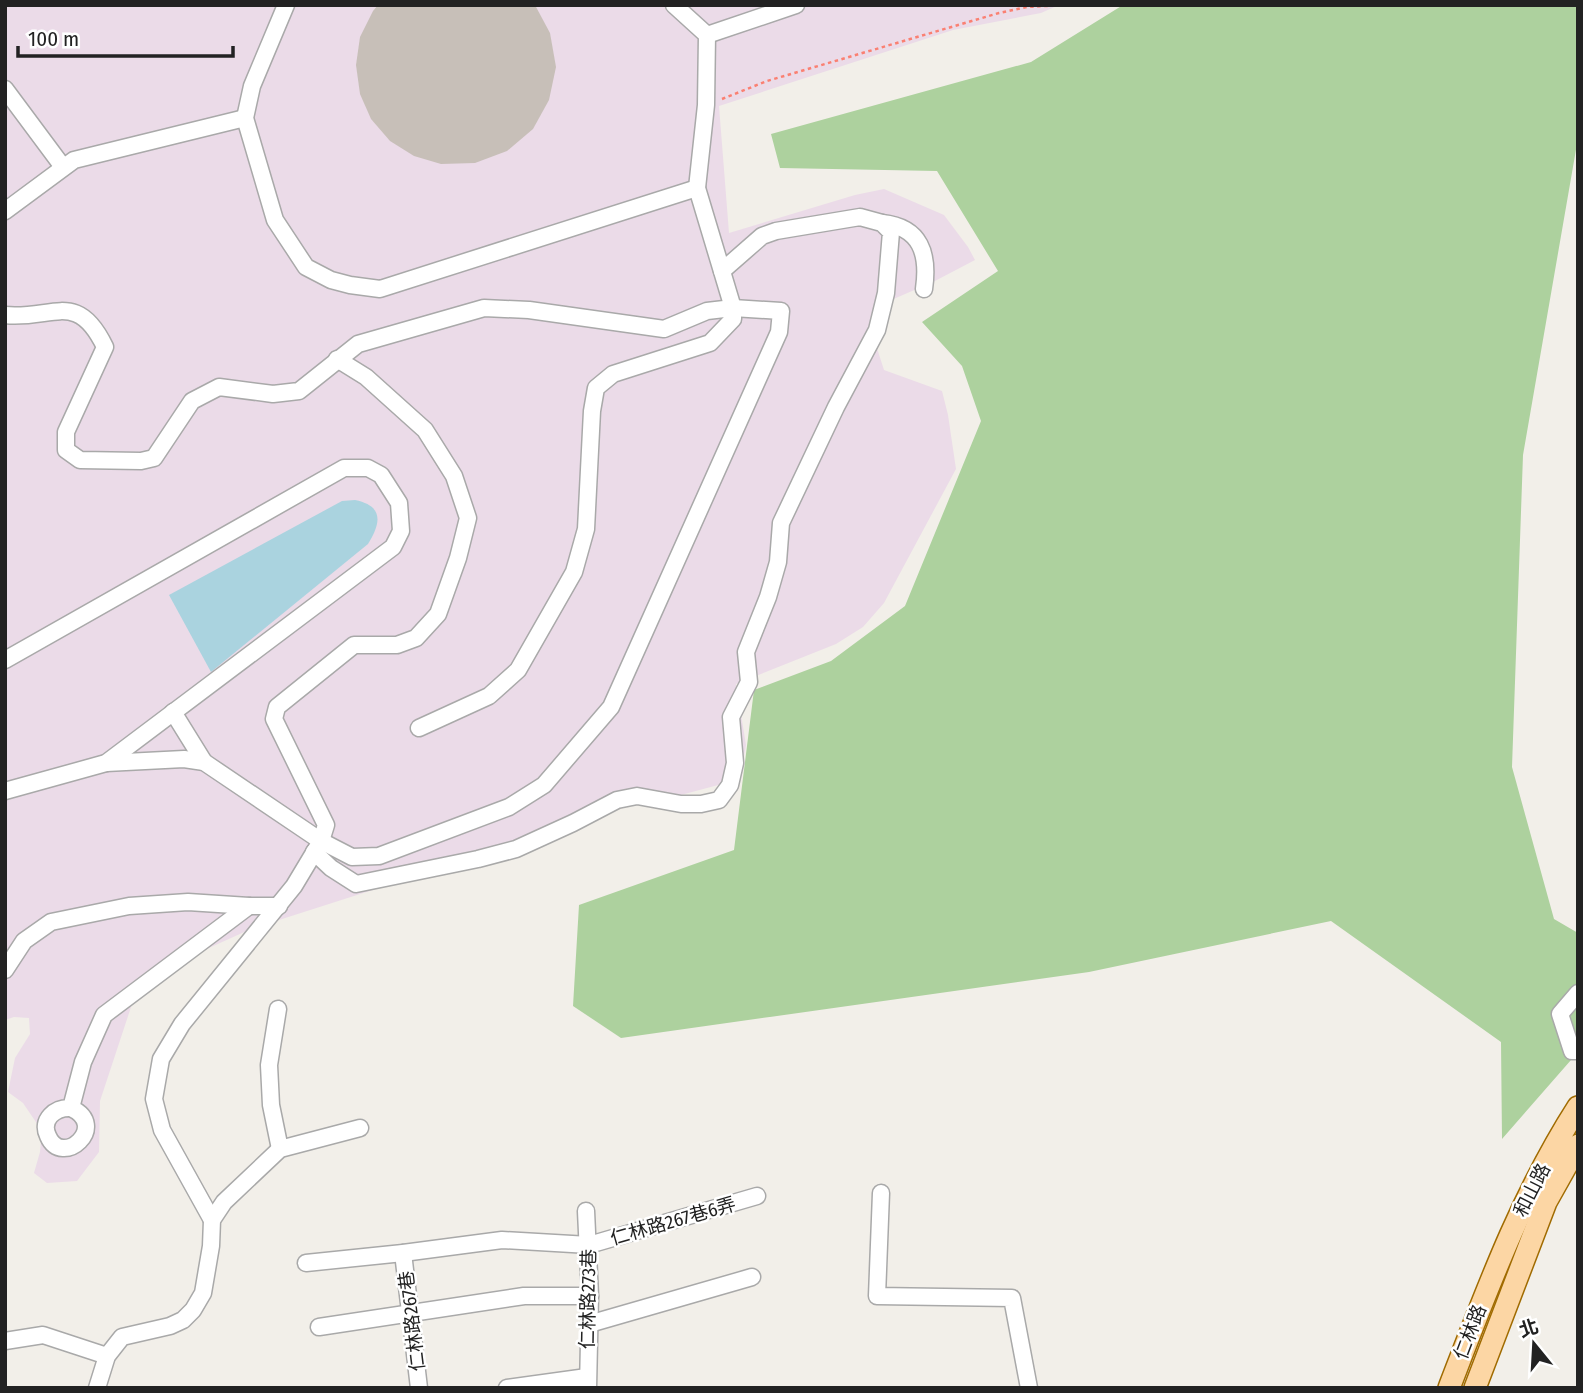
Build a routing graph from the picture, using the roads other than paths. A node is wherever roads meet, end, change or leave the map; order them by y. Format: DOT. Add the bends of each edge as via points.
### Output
graph roads {
  1 [pos="286,5"];
  2 [pos="674,5"];
  3 [pos="796,5"];
  4 [pos="707,36"];
  5 [pos="5,89"];
  6 [pos="245,118"];
  7 [pos="64,167"];
  8 [pos="697,188"];
  9 [pos="5,211"];
  10 [pos="882,223"];
  11 [pos="722,271"];
  12 [pos="924,289"];
  13 [pos="733,308"];
  14 [pos="5,315"];
  15 [pos="337,359"];
  16 [pos="5,660"];
  17 [pos="173,712"];
  18 [pos="419,728"];
  19 [pos="204,762"];
  20 [pos="106,763"];
  21 [pos="5,791"];
  22 [pos="317,847"];
  23 [pos="249,906"];
  24 [pos="279,906"];
  25 [pos="5,970"];
  26 [pos="1578,993"];
  27 [pos="278,1009"];
  28 [pos="1578,1051"];
  29 [pos="1578,1107"];
  30 [pos="71,1108"];
  31 [pos="360,1128"];
  32 [pos="1578,1145"];
  33 [pos="280,1149"];
  34 [pos="881,1193"];
  35 [pos="757,1196"];
  36 [pos="586,1211"];
  37 [pos="212,1220"];
  38 [pos="589,1245"];
  39 [pos="404,1253"];
  40 [pos="306,1263"];
  41 [pos="1492,1276"];
  42 [pos="752,1277"];
  43 [pos="1514,1284"];
  44 [pos="590,1296"];
  45 [pos="412,1313"];
  46 [pos="589,1324"];
  47 [pos="319,1326"];
  48 [pos="5,1341"];
  49 [pos="107,1356"];
  50 [pos="587,1383"];
  51 [pos="97,1388"];
  52 [pos="419,1388"];
  53 [pos="507,1388"];
  54 [pos="1030,1388"];
  55 [pos="1449,1388"];
  56 [pos="1475,1388"];
  1 -- 6 [label="street" via="252,86"];
  2 -- 4 [label="street"];
  3 -- 4 [label="street"];
  4 -- 8 [label="street" via="706,105"];
  5 -- 7 [label="street"];
  6 -- 7 [label="street" via="74,160"];
  6 -- 8 [label="street" via="275,220 306,267 349,285 380,289"];
  7 -- 9 [label="street"];
  8 -- 11 [label="street"];
  10 -- 11 [label="street" via="860,217 776,231 762,236"];
  10 -- 12 [label="street" via="899,225 914,236 927,272"];
  10 -- 22 [label="street" via="891,232 891,241 877,330 781,523 778,562 746,652 749,682 732,717 735,763 730,785 719,800 702,804 636,796 617,800 516,849 356,884 331,868"];
  11 -- 13 [label="street"];
  13 -- 15 [label="street" via="707,311 664,329 484,307 358,344"];
  13 -- 18 [label="street" via="733,319 710,343 613,374 596,388 586,529 574,572 518,670 489,696"];
  13 -- 22 [label="street" via="781,312 779,332 611,707 544,785 509,807 379,856 352,857"];
  14 -- 15 [label="street" via="61,310 81,314 96,329 105,347 66,432 66,450 80,460 154,458 192,401 219,387 273,394 299,391"];
  15 -- 22 [label="street" via="366,377 425,430 454,476 468,518 438,614 416,638 397,645 354,645 277,707 274,719 327,825"];
  16 -- 17 [label="street" via="344,468 368,468 381,475 399,503 401,531 393,547"];
  17 -- 19 [label="street"];
  17 -- 20 [label="street"];
  19 -- 20 [label="street"];
  19 -- 22 [label="street"];
  20 -- 21 [label="street"];
  22 -- 24 [label="street"];
  23 -- 24 [label="street"];
  23 -- 25 [label="street" via="129,905 51,922 24,942"];
  23 -- 30 [label="street" via="104,1015 83,1062"];
  24 -- 37 [label="street" via="182,1024 161,1059 155,1099 162,1130"];
  26 -- 28 [label="street" via="1560,1014 1572,1051"];
  27 -- 33 [label="street" via="269,1065"];
  29 -- 41 [label="main road, 和山路" via="1530,1191"];
  31 -- 33 [label="street"];
  32 -- 43 [label="main road, 和山路" via="1546,1202"];
  33 -- 37 [label="street" via="224,1202"];
  34 -- 54 [label="street" via="877,1296 1012,1298"];
  35 -- 38 [label="street, 仁林路267巷6弄"];
  36 -- 38 [label="street, 仁林路273巷"];
  37 -- 49 [label="street" via="203,1293 192,1310 170,1326 122,1337"];
  38 -- 39 [label="street, 仁林路267巷6弄" via="502,1240"];
  38 -- 44 [label="street, 仁林路273巷"];
  39 -- 40 [label="street, 仁林路267巷6弄"];
  39 -- 45 [label="street, 仁林路267巷"];
  41 -- 55 [label="main road, 仁林路"];
  42 -- 46 [label="street"];
  43 -- 56 [label="main road, 仁林路"];
  44 -- 45 [label="street" via="524,1296"];
  44 -- 46 [label="street, 仁林路273巷"];
  45 -- 47 [label="street"];
  45 -- 52 [label="street, 仁林路267巷"];
  46 -- 50 [label="street, 仁林路273巷"];
  48 -- 49 [label="street" via="43,1335"];
  49 -- 51 [label="street"];
  50 -- 53 [label="street"];
}
